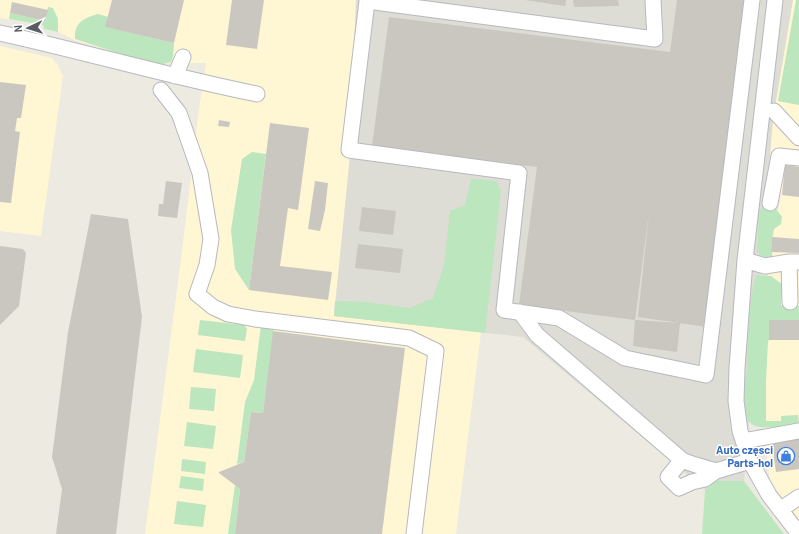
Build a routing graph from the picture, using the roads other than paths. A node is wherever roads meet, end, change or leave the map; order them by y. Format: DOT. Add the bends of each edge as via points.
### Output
graph roads {
  1 [pos="653,0"];
  2 [pos="752,0"];
  3 [pos="775,0"];
  4 [pos="0,33"];
  5 [pos="183,57"];
  6 [pos="175,76"];
  7 [pos="161,90"];
  8 [pos="257,94"];
  9 [pos="774,111"];
  10 [pos="799,138"];
  11 [pos="799,158"];
  12 [pos="770,203"];
  13 [pos="745,260"];
  14 [pos="794,262"];
  15 [pos="790,302"];
  16 [pos="520,312"];
  17 [pos="799,431"];
  18 [pos="743,441"];
  19 [pos="682,460"];
  20 [pos="750,461"];
  21 [pos="716,471"];
  22 [pos="799,497"];
  23 [pos="780,510"];
  24 [pos="414,534"];
  25 [pos="799,534"];
  1 -- 16 [label="lane" via="655,39 367,1 349,150 519,173 504,310"];
  2 -- 16 [label="lane" via="706,375 625,358 559,318"];
  3 -- 13 [label="lane"];
  4 -- 6 [label="lane"];
  5 -- 6 [label="lane"];
  6 -- 8 [label="lane"];
  7 -- 24 [label="lane" via="179,113 200,173 211,238 207,265 197,294 213,307 228,314 410,338 436,351"];
  9 -- 10 [label="lane"];
  11 -- 12 [label="lane" via="779,156"];
  13 -- 14 [label="lane" via="766,266"];
  13 -- 18 [label="lane" via="736,390 738,420"];
  14 -- 15 [label="lane"];
  16 -- 19 [label="lane" via="537,335"];
  17 -- 18 [label="lane"];
  18 -- 20 [label="lane"];
  19 -- 21 [label="lane"];
  19 -- 21 [label="lane" via="668,477 679,488 705,479"];
  20 -- 21 [label="lane"];
  20 -- 23 [label="lane" via="762,485"];
  22 -- 23 [label="lane"];
  23 -- 25 [label="lane"];
}
